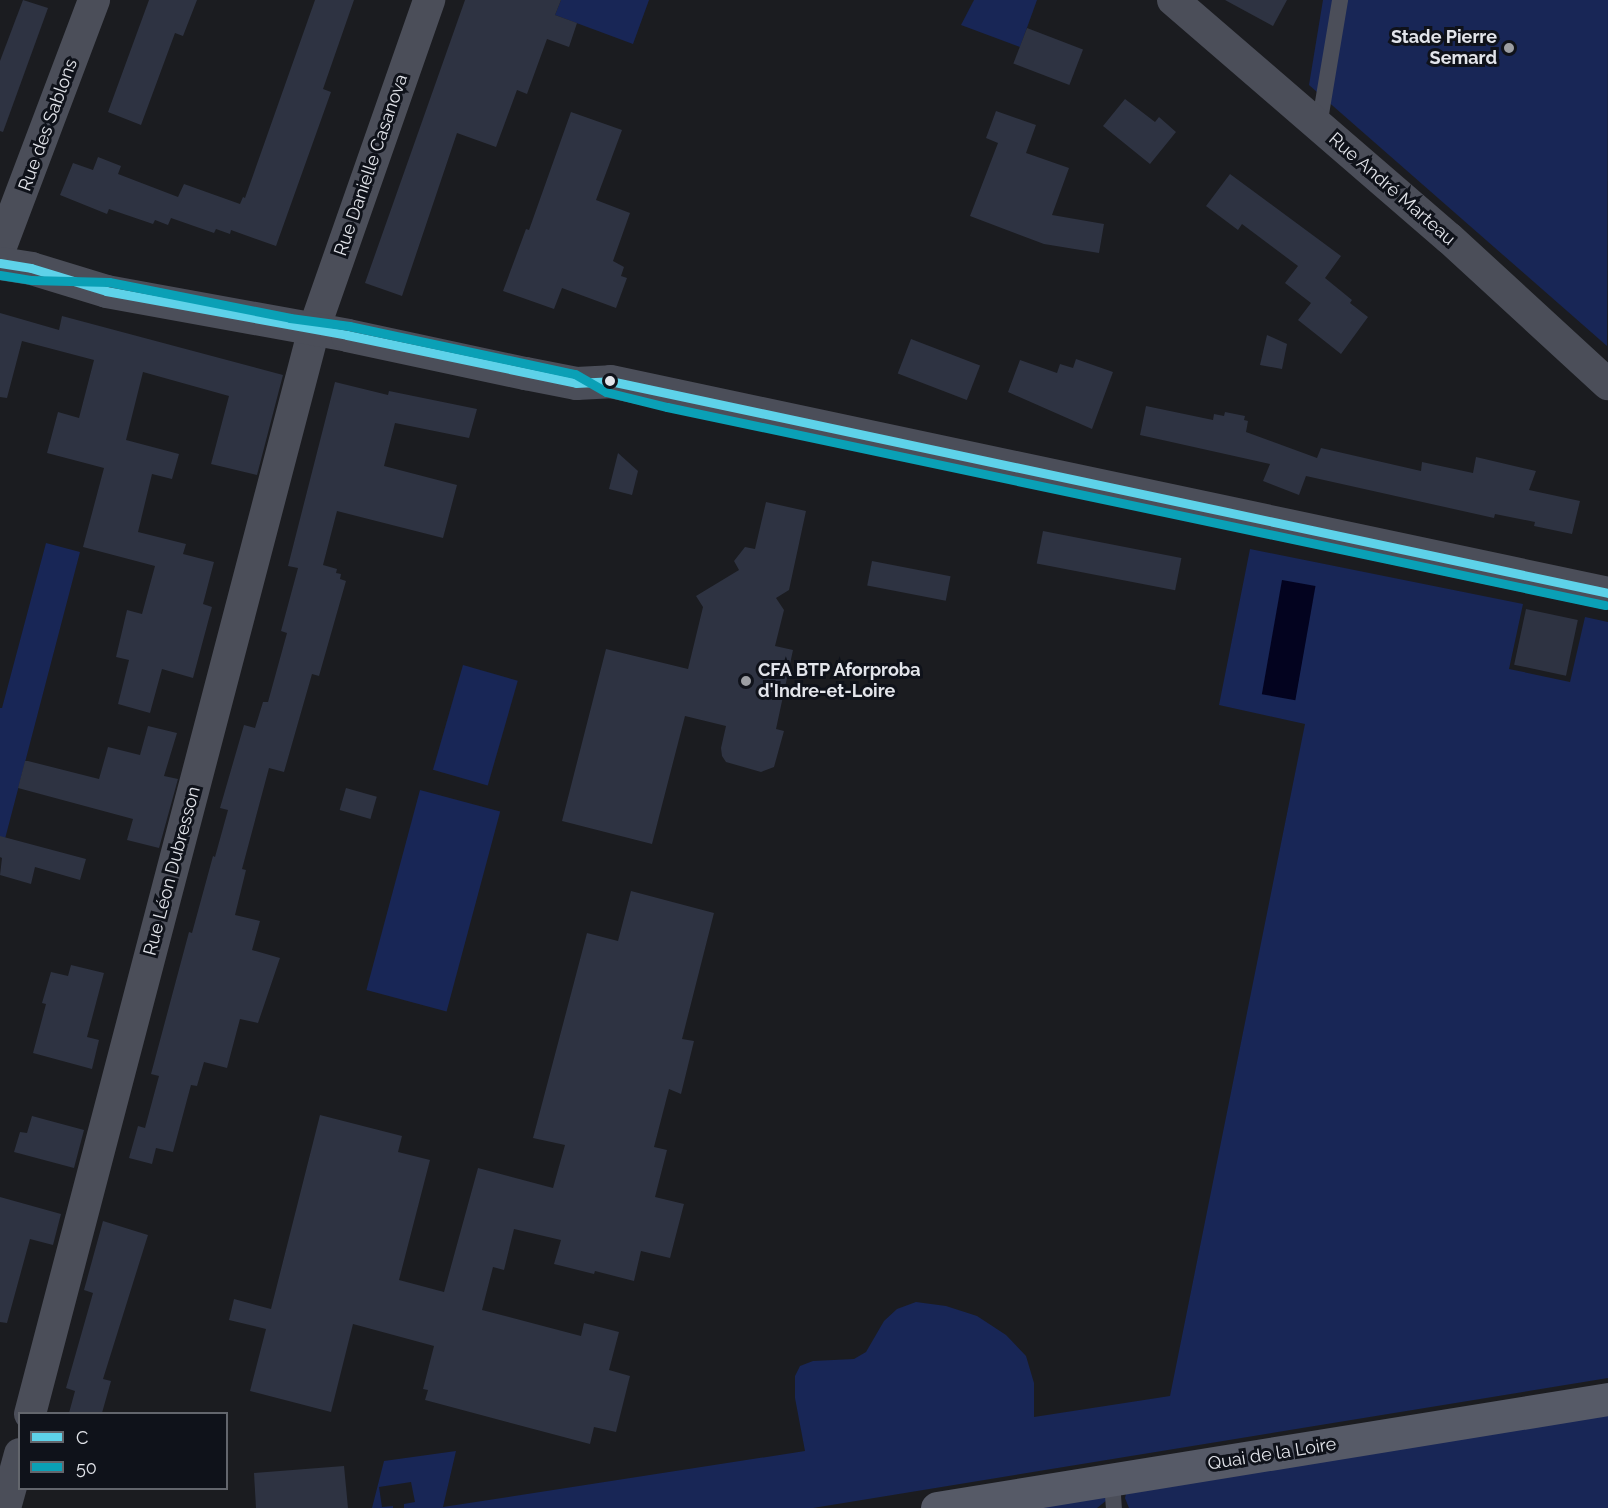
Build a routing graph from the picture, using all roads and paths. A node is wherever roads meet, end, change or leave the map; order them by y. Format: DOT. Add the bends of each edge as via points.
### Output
graph roads {
  1 [pos="94,0"];
  2 [pos="429,0"];
  3 [pos="1340,0"];
  4 [pos="1180,2"];
  5 [pos="1319,126"];
  6 [pos="0,249"];
  7 [pos="0,263"];
  8 [pos="317,319"];
  9 [pos="1608,384"];
  10 [pos="1608,593"];
  11 [pos="1608,1399"];
  12 [pos="30,1412"];
  13 [pos="18,1461"];
  14 [pos="1113,1494"];
  15 [pos="5,1508"];
  16 [pos="936,1508"];
  1 -- 6 [label="street, Rue des Sablons"];
  2 -- 8 [label="street, Rue Danielle Casanova"];
  3 -- 5 [label="lane"];
  4 -- 5 [label="street, Rue André Marteau"];
  5 -- 9 [label="street, Rue André Marteau" via="1449,238"];
  7 -- 8 [label="street" via="32,268 106,291"];
  8 -- 10 [label="street" via="576,383 610,381"];
  8 -- 12 [label="street, Rue Léon Dubresson"];
  11 -- 14 [label="main road, Quai de la Loire"];
  13 -- 15 [label="street"];
  14 -- 16 [label="main road, Quai de la Loire"];
}
